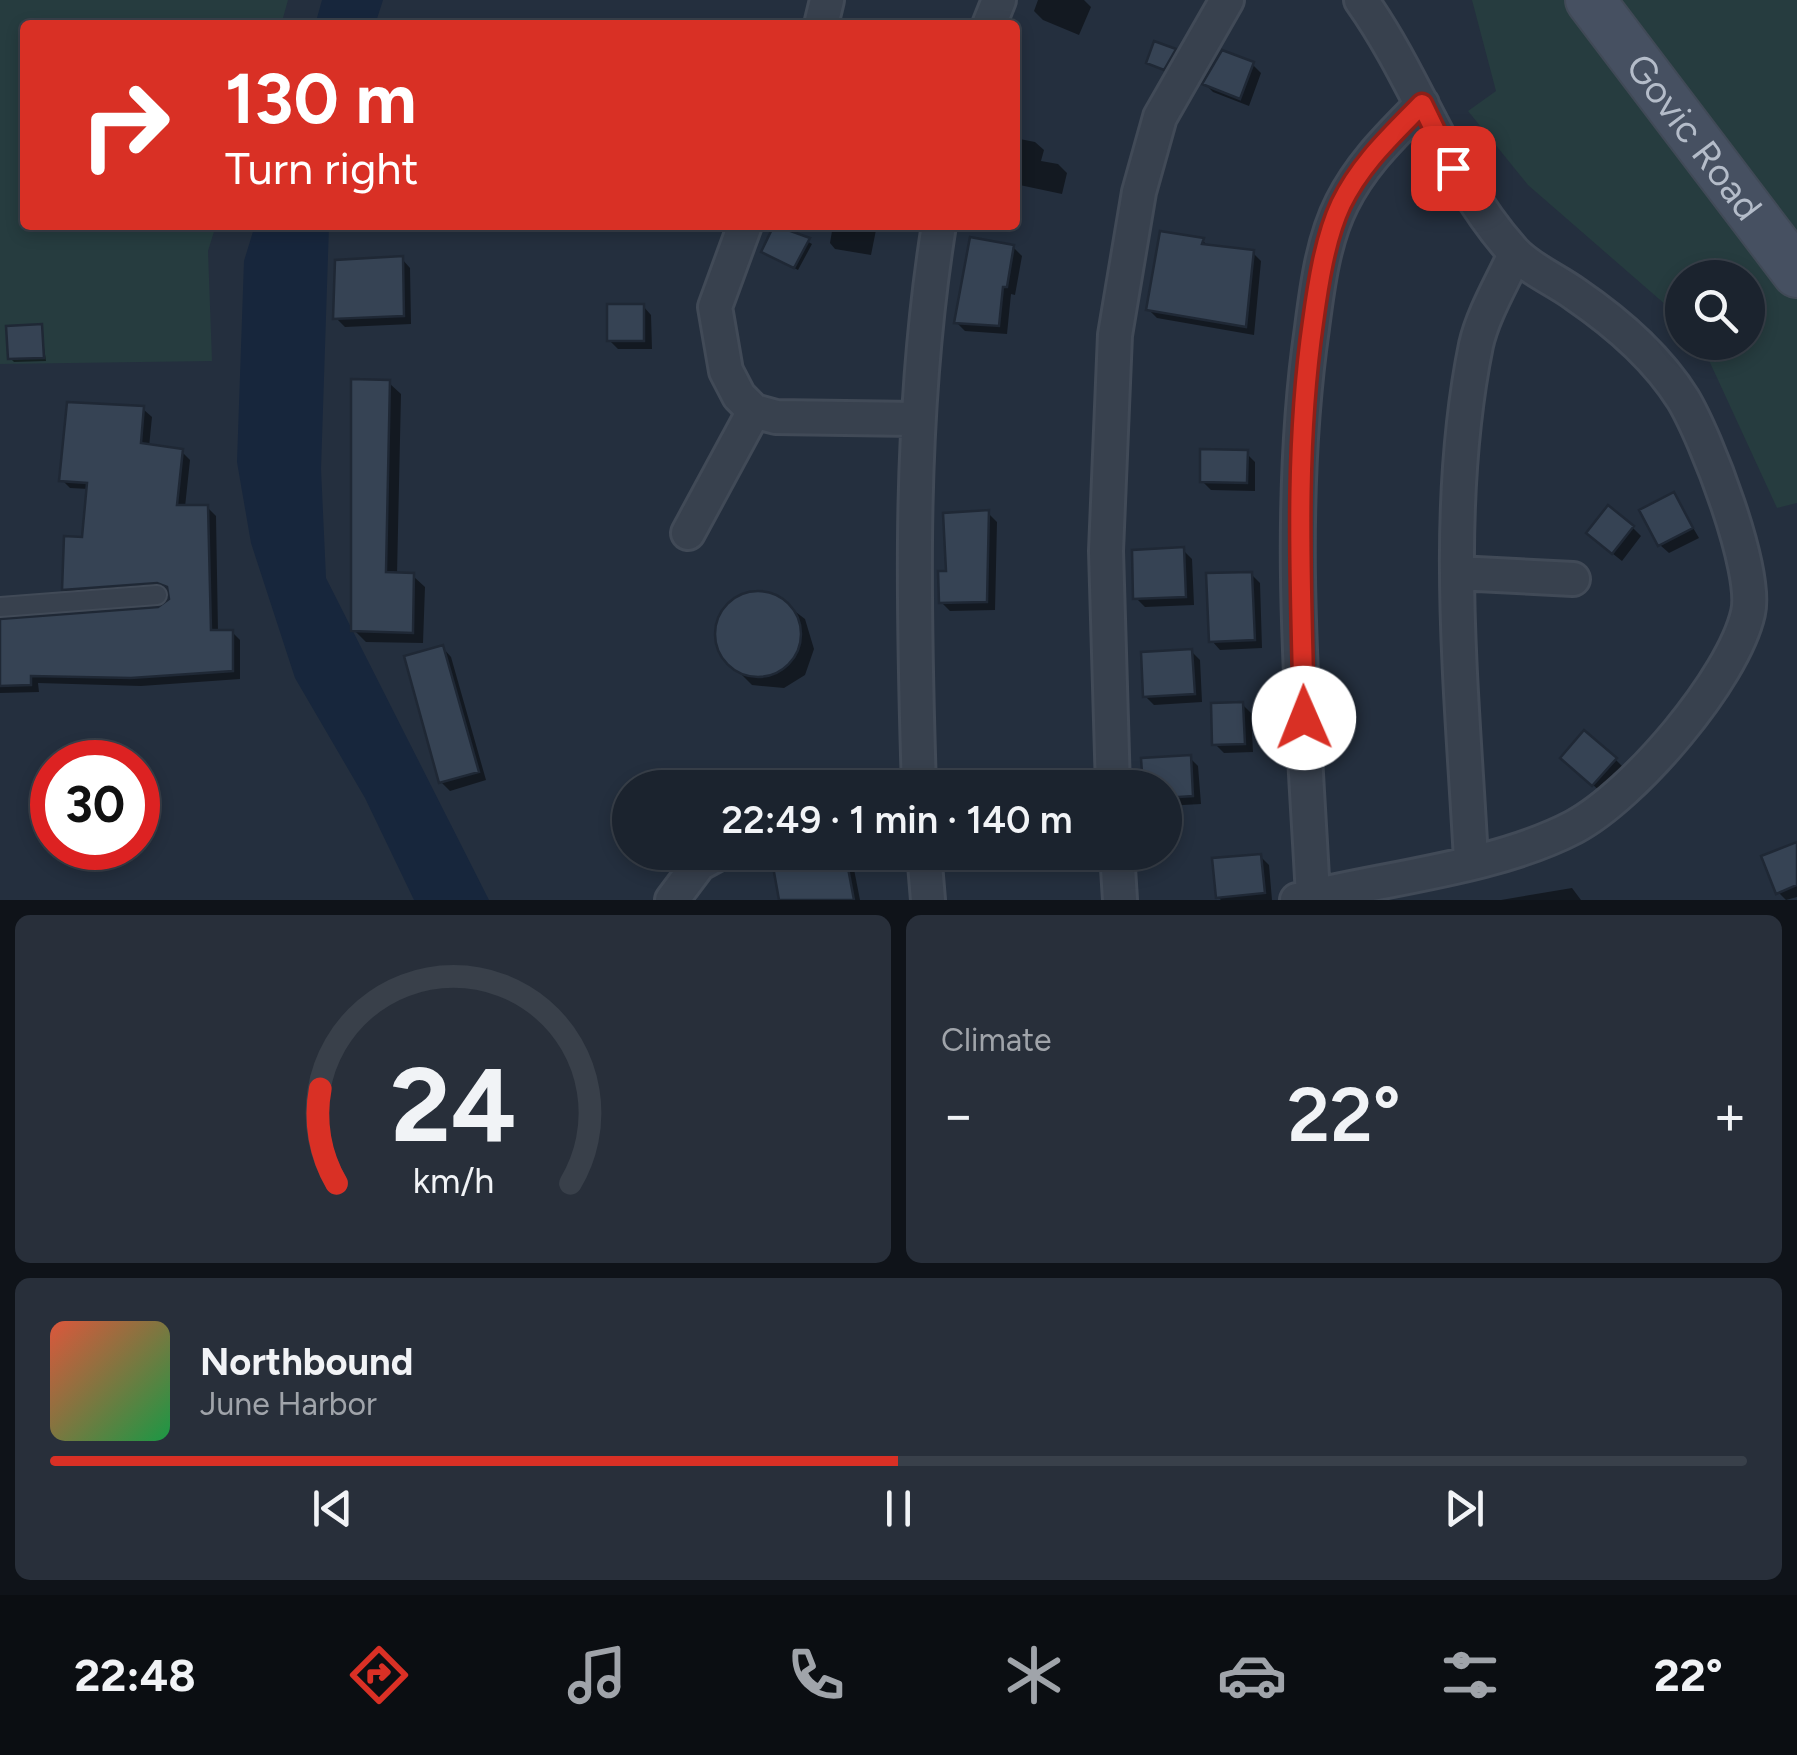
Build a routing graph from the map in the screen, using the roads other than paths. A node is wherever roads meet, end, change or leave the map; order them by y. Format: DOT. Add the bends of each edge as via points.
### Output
graph roads {
  1 [pos="1226,0"];
  2 [pos="1361,0"];
  3 [pos="1590,0"];
  4 [pos="1422,104"];
  5 [pos="743,230"];
  6 [pos="939,230"];
  7 [pos="1515,254"];
  8 [pos="1797,273"];
  9 [pos="754,411"];
  10 [pos="915,420"];
  11 [pos="688,533"];
  12 [pos="1456,573"];
  13 [pos="1573,579"];
  14 [pos="157,594"];
  15 [pos="0,607"];
  16 [pos="918,770"];
  17 [pos="1112,770"];
  18 [pos="1471,860"];
  19 [pos="694,870"];
  20 [pos="926,870"];
  21 [pos="1118,870"];
  22 [pos="1305,898"];
  23 [pos="672,900"];
  24 [pos="928,900"];
  25 [pos="1120,900"];
  1 -- 17 [label="street" via="1160,116 1139,192 1115,335 1106,551"];
  2 -- 4 [label="street"];
  3 -- 8 [label="main road, Govic Road"];
  4 -- 7 [label="street" via="1453,168"];
  4 -- 22 [label="street" via="1367,159 1340,208 1317,290 1298,470"];
  5 -- 9 [label="street" via="715,307 726,371"];
  6 -- 10 [label="street"];
  7 -- 12 [label="street" via="1476,345"];
  7 -- 18 [label="street" via="1646,350 1684,400 1723,493 1745,566 1749,611 1732,654 1630,787 1574,827"];
  9 -- 10 [label="street"];
  9 -- 11 [label="street"];
  10 -- 16 [label="street"];
  12 -- 13 [label="street"];
  12 -- 18 [label="street"];
  14 -- 15 [label="lane"];
  18 -- 22 [label="street"];
  19 -- 23 [label="street"];
  20 -- 24 [label="street"];
  21 -- 25 [label="street"];
}
